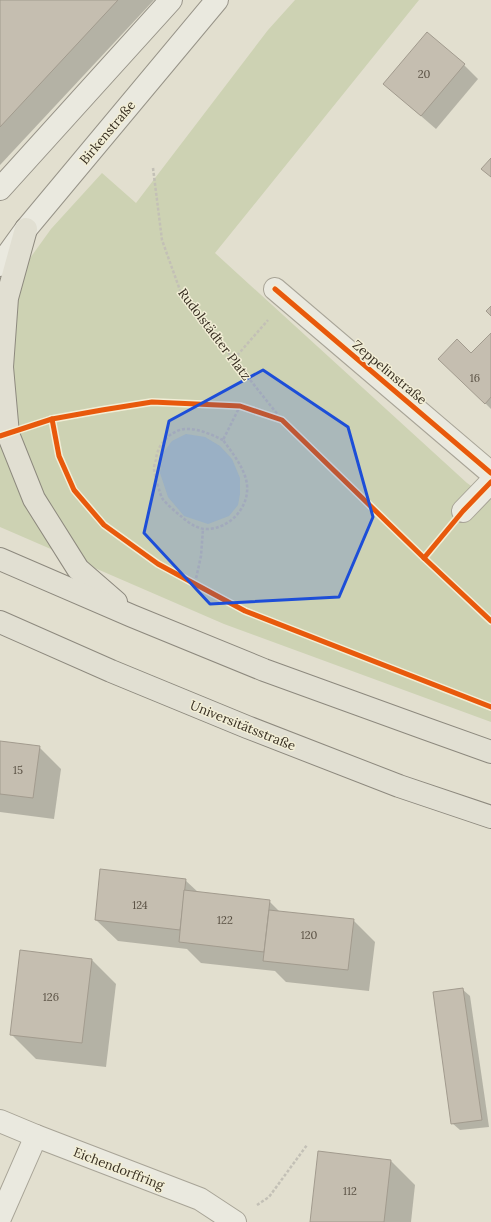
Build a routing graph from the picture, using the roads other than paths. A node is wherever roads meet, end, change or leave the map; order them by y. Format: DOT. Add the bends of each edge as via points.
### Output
graph roads {
  1 [pos="171,0"];
  2 [pos="217,0"];
  3 [pos="0,189"];
  4 [pos="26,229"];
  5 [pos="0,265"];
  6 [pos="281,293"];
  7 [pos="491,473"];
  8 [pos="491,482"];
  9 [pos="463,511"];
  10 [pos="0,559"];
  11 [pos="132,616"];
  12 [pos="0,622"];
  13 [pos="491,752"];
  14 [pos="491,817"];
  15 [pos="0,1121"];
  16 [pos="36,1136"];
  17 [pos="0,1218"];
  18 [pos="234,1221"];
  1 -- 3 [label="street"];
  2 -- 4 [label="street, Birkenstraße"];
  4 -- 5 [label="street, Birkenstraße"];
  4 -- 11 [label="main road" via="7,298 2,367 8,434 34,499 78,569"];
  6 -- 7 [label="street, Zeppelinstraße"];
  8 -- 9 [label="street"];
  10 -- 11 [label="main road"];
  11 -- 13 [label="main road" via="264,670"];
  12 -- 14 [label="main road, Universitätsstraße" via="247,727 399,786"];
  15 -- 16 [label="street, Eichendorffring"];
  16 -- 17 [label="street"];
  16 -- 18 [label="street, Eichendorffring" via="200,1199"];
}
